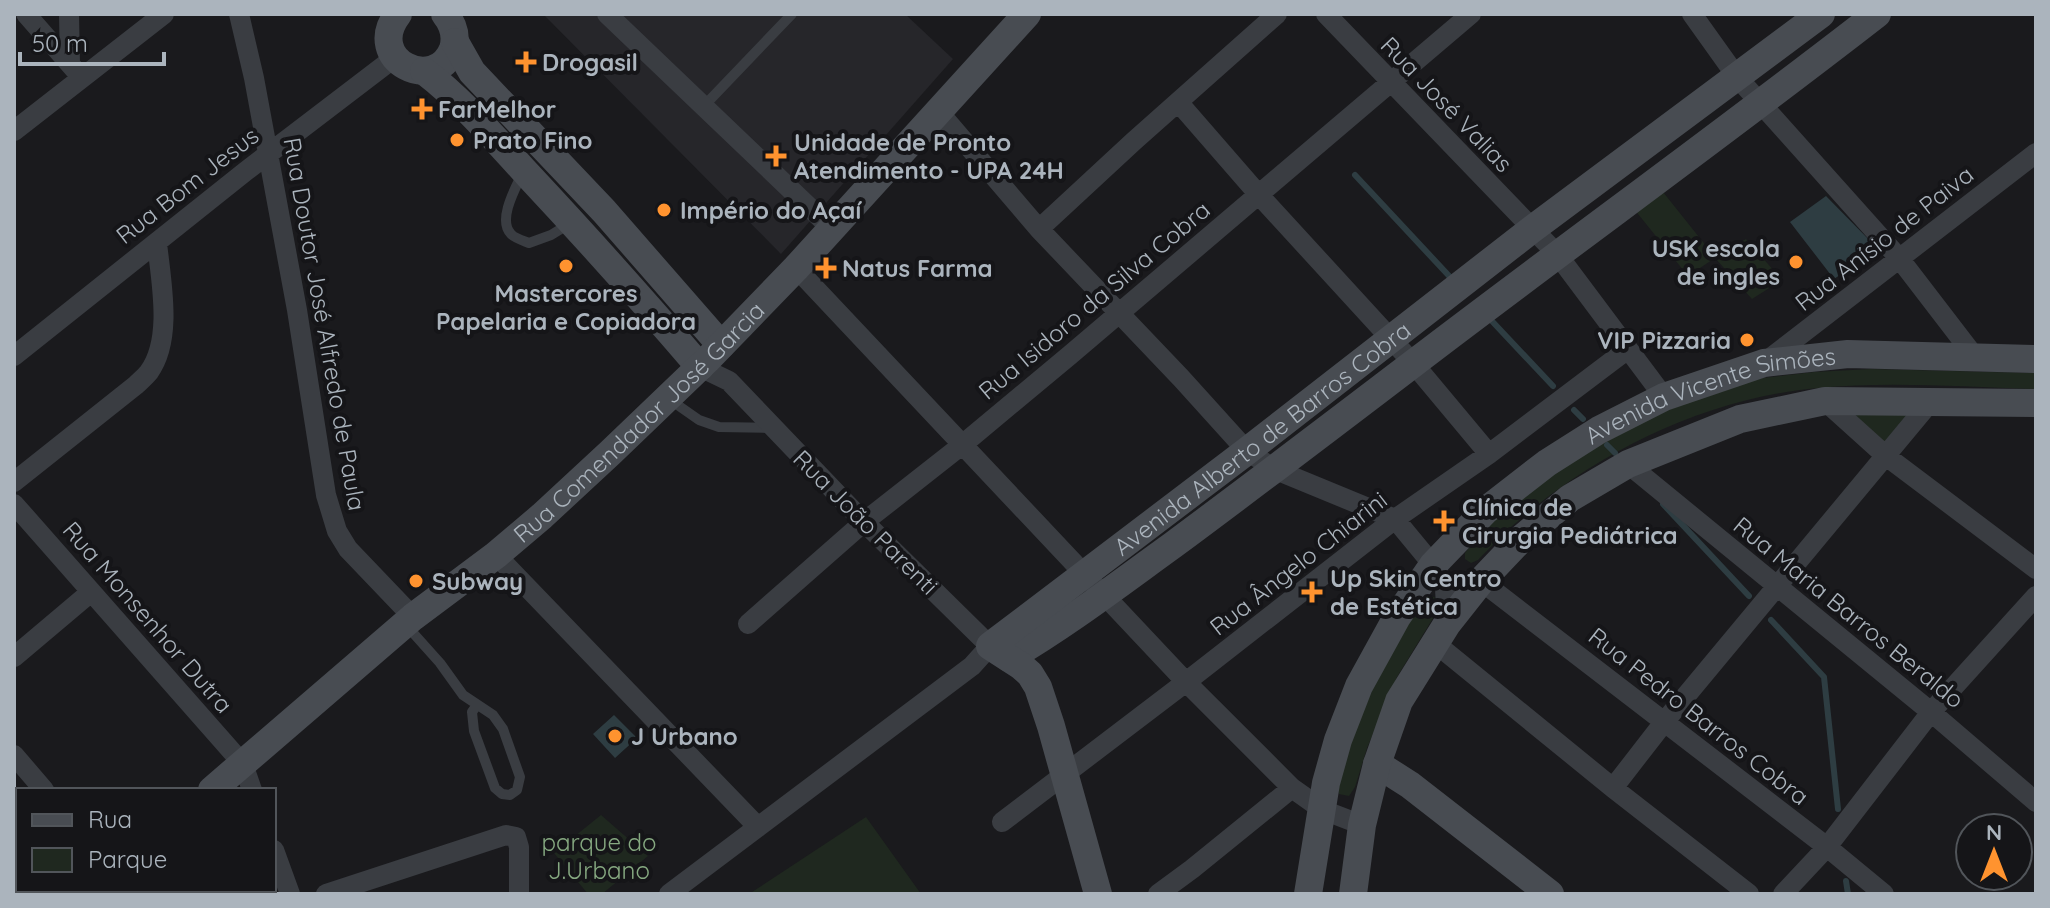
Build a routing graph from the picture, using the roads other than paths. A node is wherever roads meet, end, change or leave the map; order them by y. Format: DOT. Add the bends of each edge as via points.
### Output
graph roads {
  1 [pos="26,14"];
  2 [pos="69,14"];
  3 [pos="164,14"];
  4 [pos="239,14"];
  5 [pos="607,14"];
  6 [pos="792,14"];
  7 [pos="1027,14"];
  8 [pos="1277,14"];
  9 [pos="1326,14"];
  10 [pos="1471,14"];
  11 [pos="1692,14"];
  12 [pos="1821,14"];
  13 [pos="1877,14"];
  14 [pos="390,17"];
  15 [pos="453,25"];
  16 [pos="394,58"];
  17 [pos="76,71"];
  18 [pos="424,71"];
  19 [pos="1737,77"];
  20 [pos="1391,83"];
  21 [pos="1179,103"];
  22 [pos="1761,104"];
  23 [pos="703,107"];
  24 [pos="939,112"];
  25 [pos="1685,115"];
  26 [pos="14,131"];
  27 [pos="1709,142"];
  28 [pos="2036,153"];
  29 [pos="267,155"];
  30 [pos="524,170"];
  31 [pos="1259,195"];
  32 [pos="572,222"];
  33 [pos="832,229"];
  34 [pos="1039,229"];
  35 [pos="1531,230"];
  36 [pos="157,243"];
  37 [pos="1557,254"];
  38 [pos="1899,258"];
  39 [pos="796,268"];
  40 [pos="1119,314"];
  41 [pos="1390,341"];
  42 [pos="721,345"];
  43 [pos="1628,349"];
  44 [pos="14,356"];
  45 [pos="1975,357"];
  46 [pos="2036,359"];
  47 [pos="1413,363"];
  48 [pos="1764,363"];
  49 [pos="700,367"];
  50 [pos="729,381"];
  51 [pos="1664,397"];
  52 [pos="668,398"];
  53 [pos="1825,401"];
  54 [pos="1931,401"];
  55 [pos="2036,403"];
  56 [pos="774,428"];
  57 [pos="962,445"];
  58 [pos="1247,451"];
  59 [pos="1489,454"];
  60 [pos="1886,456"];
  61 [pos="1628,464"];
  62 [pos="1276,470"];
  63 [pos="14,482"];
  64 [pos="14,504"];
  65 [pos="1395,519"];
  66 [pos="864,522"];
  67 [pos="496,555"];
  68 [pos="1433,565"];
  69 [pos="2036,569"];
  70 [pos="1481,581"];
  71 [pos="1094,586"];
  72 [pos="1778,586"];
  73 [pos="91,592"];
  74 [pos="2036,596"];
  75 [pos="409,620"];
  76 [pos="748,624"];
  77 [pos="1441,634"];
  78 [pos="14,657"];
  79 [pos="990,657"];
  80 [pos="1186,682"];
  81 [pos="477,705"];
  82 [pos="1931,712"];
  83 [pos="1665,721"];
  84 [pos="14,755"];
  85 [pos="1377,764"];
  86 [pos="1064,775"];
  87 [pos="247,777"];
  88 [pos="42,788"];
  89 [pos="217,788"];
  90 [pos="1292,788"];
  91 [pos="1613,788"];
  92 [pos="2036,802"];
  93 [pos="1323,810"];
  94 [pos="1002,822"];
  95 [pos="1362,825"];
  96 [pos="758,827"];
  97 [pos="1827,847"];
  98 [pos="276,856"];
  99 [pos="290,894"];
  100 [pos="326,894"];
  101 [pos="519,894"];
  102 [pos="669,894"];
  103 [pos="1098,894"];
  104 [pos="1158,894"];
  105 [pos="1308,894"];
  106 [pos="1353,894"];
  107 [pos="1550,894"];
  108 [pos="1749,894"];
  109 [pos="1783,894"];
  110 [pos="1884,894"];
  1 -- 17 [label="street"];
  2 -- 17 [label="street"];
  3 -- 17 [label="street"];
  4 -- 29 [label="street, Rua Doutor José Alfredo de Paula"];
  5 -- 23 [label="street"];
  6 -- 23 [label="lane"];
  7 -- 24 [label="street, Rua Comendador José Garcia"];
  8 -- 21 [label="street"];
  9 -- 20 [label="street, Rua José Valias"];
  10 -- 20 [label="street, Rua Isidoro da Silva Cobra"];
  11 -- 19 [label="street"];
  12 -- 19 [label="street, Avenida Alberto de Barros Cobra"];
  13 -- 22 [label="street, Avenida Alberto de Barros Cobra"];
  14 -- 16 [label="street" via="388,40"];
  15 -- 18 [label="street" via="451,53 445,62"];
  15 -- 42 [label="street" via="472,72"];
  16 -- 18 [label="street"];
  16 -- 29 [label="street, Rua Bom Jesus"];
  17 -- 26 [label="street"];
  18 -- 30 [label="street" via="451,92"];
  19 -- 22 [label="street"];
  19 -- 25 [label="street, Avenida Alberto de Barros Cobra"];
  20 -- 31 [label="street, Rua Isidoro da Silva Cobra"];
  20 -- 35 [label="street, Rua José Valias"];
  21 -- 31 [label="street"];
  21 -- 34 [label="street"];
  22 -- 27 [label="street, Avenida Alberto de Barros Cobra"];
  22 -- 38 [label="street"];
  23 -- 33 [label="street"];
  24 -- 33 [label="street, Rua Comendador José Garcia"];
  24 -- 34 [label="street"];
  25 -- 27 [label="street"];
  25 -- 35 [label="street, Avenida Alberto de Barros Cobra"];
  27 -- 37 [label="street, Avenida Alberto de Barros Cobra"];
  28 -- 38 [label="street, Rua Anísio de Paiva"];
  29 -- 36 [label="street, Rua Bom Jesus"];
  29 -- 75 [label="street, Rua Doutor José Alfredo de Paula" via="326,495 348,549"];
  30 -- 32 [label="street"];
  30 -- 32 [label="lane" via="507,211 511,235 529,243"];
  31 -- 40 [label="street, Rua Isidoro da Silva Cobra"];
  31 -- 41 [label="street"];
  32 -- 49 [label="street"];
  33 -- 39 [label="street, Rua Comendador José Garcia"];
  34 -- 40 [label="street"];
  35 -- 37 [label="street"];
  35 -- 41 [label="street, Avenida Alberto de Barros Cobra"];
  36 -- 44 [label="street, Rua Bom Jesus"];
  36 -- 63 [label="street" via="163,327 150,371"];
  37 -- 43 [label="street"];
  37 -- 47 [label="street, Avenida Alberto de Barros Cobra"];
  38 -- 45 [label="street"];
  38 -- 48 [label="street, Rua Anísio de Paiva"];
  39 -- 42 [label="street, Rua Comendador José Garcia"];
  39 -- 57 [label="street"];
  40 -- 57 [label="street, Rua Isidoro da Silva Cobra"];
  40 -- 58 [label="street"];
  41 -- 47 [label="street"];
  41 -- 58 [label="street, Avenida Alberto de Barros Cobra"];
  42 -- 49 [label="street, Rua Comendador José Garcia"];
  42 -- 50 [label="street"];
  43 -- 51 [label="street"];
  43 -- 59 [label="street, Rua Ângelo Chiarini"];
  45 -- 46 [label="street, Avenida Vicente Simões"];
  45 -- 48 [label="street, Avenida Vicente Simões" via="1848,354"];
  47 -- 59 [label="street"];
  47 -- 62 [label="street, Avenida Alberto de Barros Cobra"];
  48 -- 51 [label="street, Avenida Vicente Simões"];
  49 -- 50 [label="street, Rua João Parenti"];
  49 -- 52 [label="street, Rua Comendador José Garcia"];
  50 -- 56 [label="street, Rua João Parenti"];
  51 -- 68 [label="street, Avenida Vicente Simões" via="1547,463 1485,511"];
  52 -- 56 [label="lane" via="719,427"];
  52 -- 67 [label="street, Rua Comendador José Garcia"];
  53 -- 54 [label="street, Avenida Vicente Simões"];
  53 -- 60 [label="street"];
  53 -- 61 [label="street, Avenida Vicente Simões" via="1740,419"];
  54 -- 55 [label="street, Avenida Vicente Simões"];
  54 -- 60 [label="street"];
  56 -- 66 [label="street, Rua João Parenti"];
  57 -- 66 [label="street, Rua Isidoro da Silva Cobra"];
  57 -- 71 [label="street"];
  58 -- 62 [label="street"];
  58 -- 71 [label="street, Avenida Alberto de Barros Cobra"];
  59 -- 65 [label="street, Rua Ângelo Chiarini"];
  60 -- 69 [label="street"];
  60 -- 72 [label="street"];
  61 -- 70 [label="street, Avenida Vicente Simões" via="1570,498"];
  61 -- 72 [label="street, Rua Maria Barros Beraldo"];
  62 -- 65 [label="street"];
  62 -- 71 [label="street, Avenida Alberto de Barros Cobra"];
  64 -- 73 [label="street, Rua Monsenhor Dutra"];
  65 -- 68 [label="street"];
  65 -- 80 [label="street, Rua Ângelo Chiarini"];
  66 -- 76 [label="street, Rua Isidoro da Silva Cobra"];
  66 -- 79 [label="street, Rua João Parenti"];
  67 -- 75 [label="street, Rua Comendador José Garcia"];
  67 -- 96 [label="street"];
  68 -- 77 [label="street" via="1445,589"];
  68 -- 93 [label="street, Avenida Vicente Simões" via="1359,686 1338,740"];
  70 -- 77 [label="street, Avenida Vicente Simões"];
  70 -- 83 [label="street, Rua Pedro Barros Cobra"];
  71 -- 79 [label="street, Avenida Alberto de Barros Cobra" via="1046,636"];
  71 -- 80 [label="street"];
  72 -- 82 [label="street, Rua Maria Barros Beraldo"];
  72 -- 83 [label="street"];
  73 -- 78 [label="street"];
  73 -- 87 [label="street, Rua Monsenhor Dutra"];
  74 -- 82 [label="street"];
  75 -- 81 [label="lane" via="463,695"];
  75 -- 87 [label="street, Rua Comendador José Garcia"];
  77 -- 85 [label="street, Avenida Vicente Simões" via="1399,701"];
  77 -- 91 [label="street"];
  79 -- 86 [label="street" via="1030,674"];
  79 -- 96 [label="street"];
  80 -- 86 [label="street, Rua Ângelo Chiarini"];
  80 -- 90 [label="street"];
  81 -- 81 [label="lane" via="503,729 520,777 510,795 495,788 474,731 472,712"];
  82 -- 92 [label="street, Rua Maria Barros Beraldo"];
  82 -- 97 [label="street"];
  83 -- 91 [label="street"];
  83 -- 97 [label="street, Rua Pedro Barros Cobra"];
  84 -- 88 [label="street"];
  85 -- 95 [label="street, Avenida Vicente Simões"];
  85 -- 107 [label="street"];
  86 -- 94 [label="street, Rua Ângelo Chiarini"];
  86 -- 103 [label="street"];
  87 -- 89 [label="street, Rua Comendador José Garcia"];
  90 -- 93 [label="street"];
  90 -- 104 [label="street"];
  91 -- 108 [label="street"];
  93 -- 95 [label="street"];
  93 -- 105 [label="street, Avenida Vicente Simões"];
  95 -- 106 [label="street, Avenida Vicente Simões"];
  96 -- 102 [label="street"];
  97 -- 109 [label="street"];
  97 -- 110 [label="street, Rua Pedro Barros Cobra"];
  98 -- 99 [label="street"];
  100 -- 101 [label="street" via="506,835 516,837 519,847"];
}
